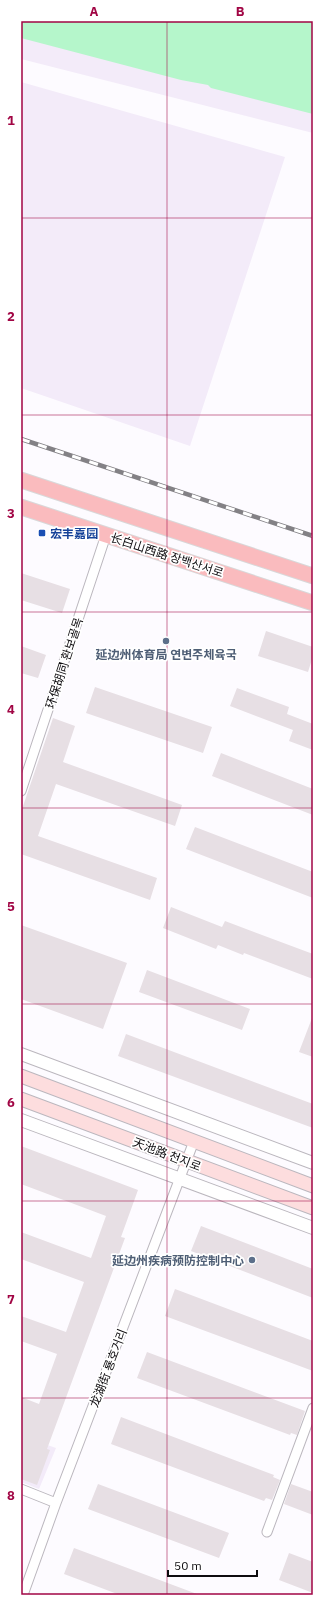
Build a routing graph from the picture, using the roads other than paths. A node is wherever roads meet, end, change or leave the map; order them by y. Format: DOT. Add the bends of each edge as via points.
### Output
graph roads {
  1 [pos="21,480"];
  2 [pos="21,507"];
  3 [pos="106,534"];
  4 [pos="313,576"];
  5 [pos="313,603"];
  6 [pos="21,790"];
  7 [pos="21,1054"];
  8 [pos="21,1076"];
  9 [pos="21,1099"];
  10 [pos="21,1120"];
  11 [pos="194,1141"];
  12 [pos="187,1161"];
  13 [pos="313,1163"];
  14 [pos="181,1179"];
  15 [pos="313,1186"];
  16 [pos="313,1208"];
  17 [pos="313,1228"];
  18 [pos="313,1408"];
  19 [pos="21,1489"];
  20 [pos="56,1502"];
  21 [pos="266,1532"];
  22 [pos="23,1595"];
  1 -- 4 [label="main road"];
  2 -- 3 [label="main road, 长白山西路 장백산서로"];
  3 -- 5 [label="main road, 长白山西路 장백산서로"];
  3 -- 6 [label="street, 环保胡同 환보골목"];
  7 -- 13 [label="street"];
  8 -- 11 [label="main road, 天池路 천지로"];
  9 -- 12 [label="main road, 天池路 천지로"];
  10 -- 14 [label="street, 天池路 천지로"];
  11 -- 12 [label="street, 龙湖街 룡호거리"];
  11 -- 15 [label="main road, 天池路 천지로"];
  12 -- 14 [label="street, 龙湖街 룡호거리"];
  12 -- 16 [label="main road, 天池路 천지로"];
  14 -- 17 [label="street, 天池路 천지로"];
  14 -- 20 [label="street, 龙湖街 룡호거리"];
  18 -- 21 [label="street"];
  19 -- 20 [label="street"];
  20 -- 22 [label="street, 龙湖街 룡호거리"];
}
